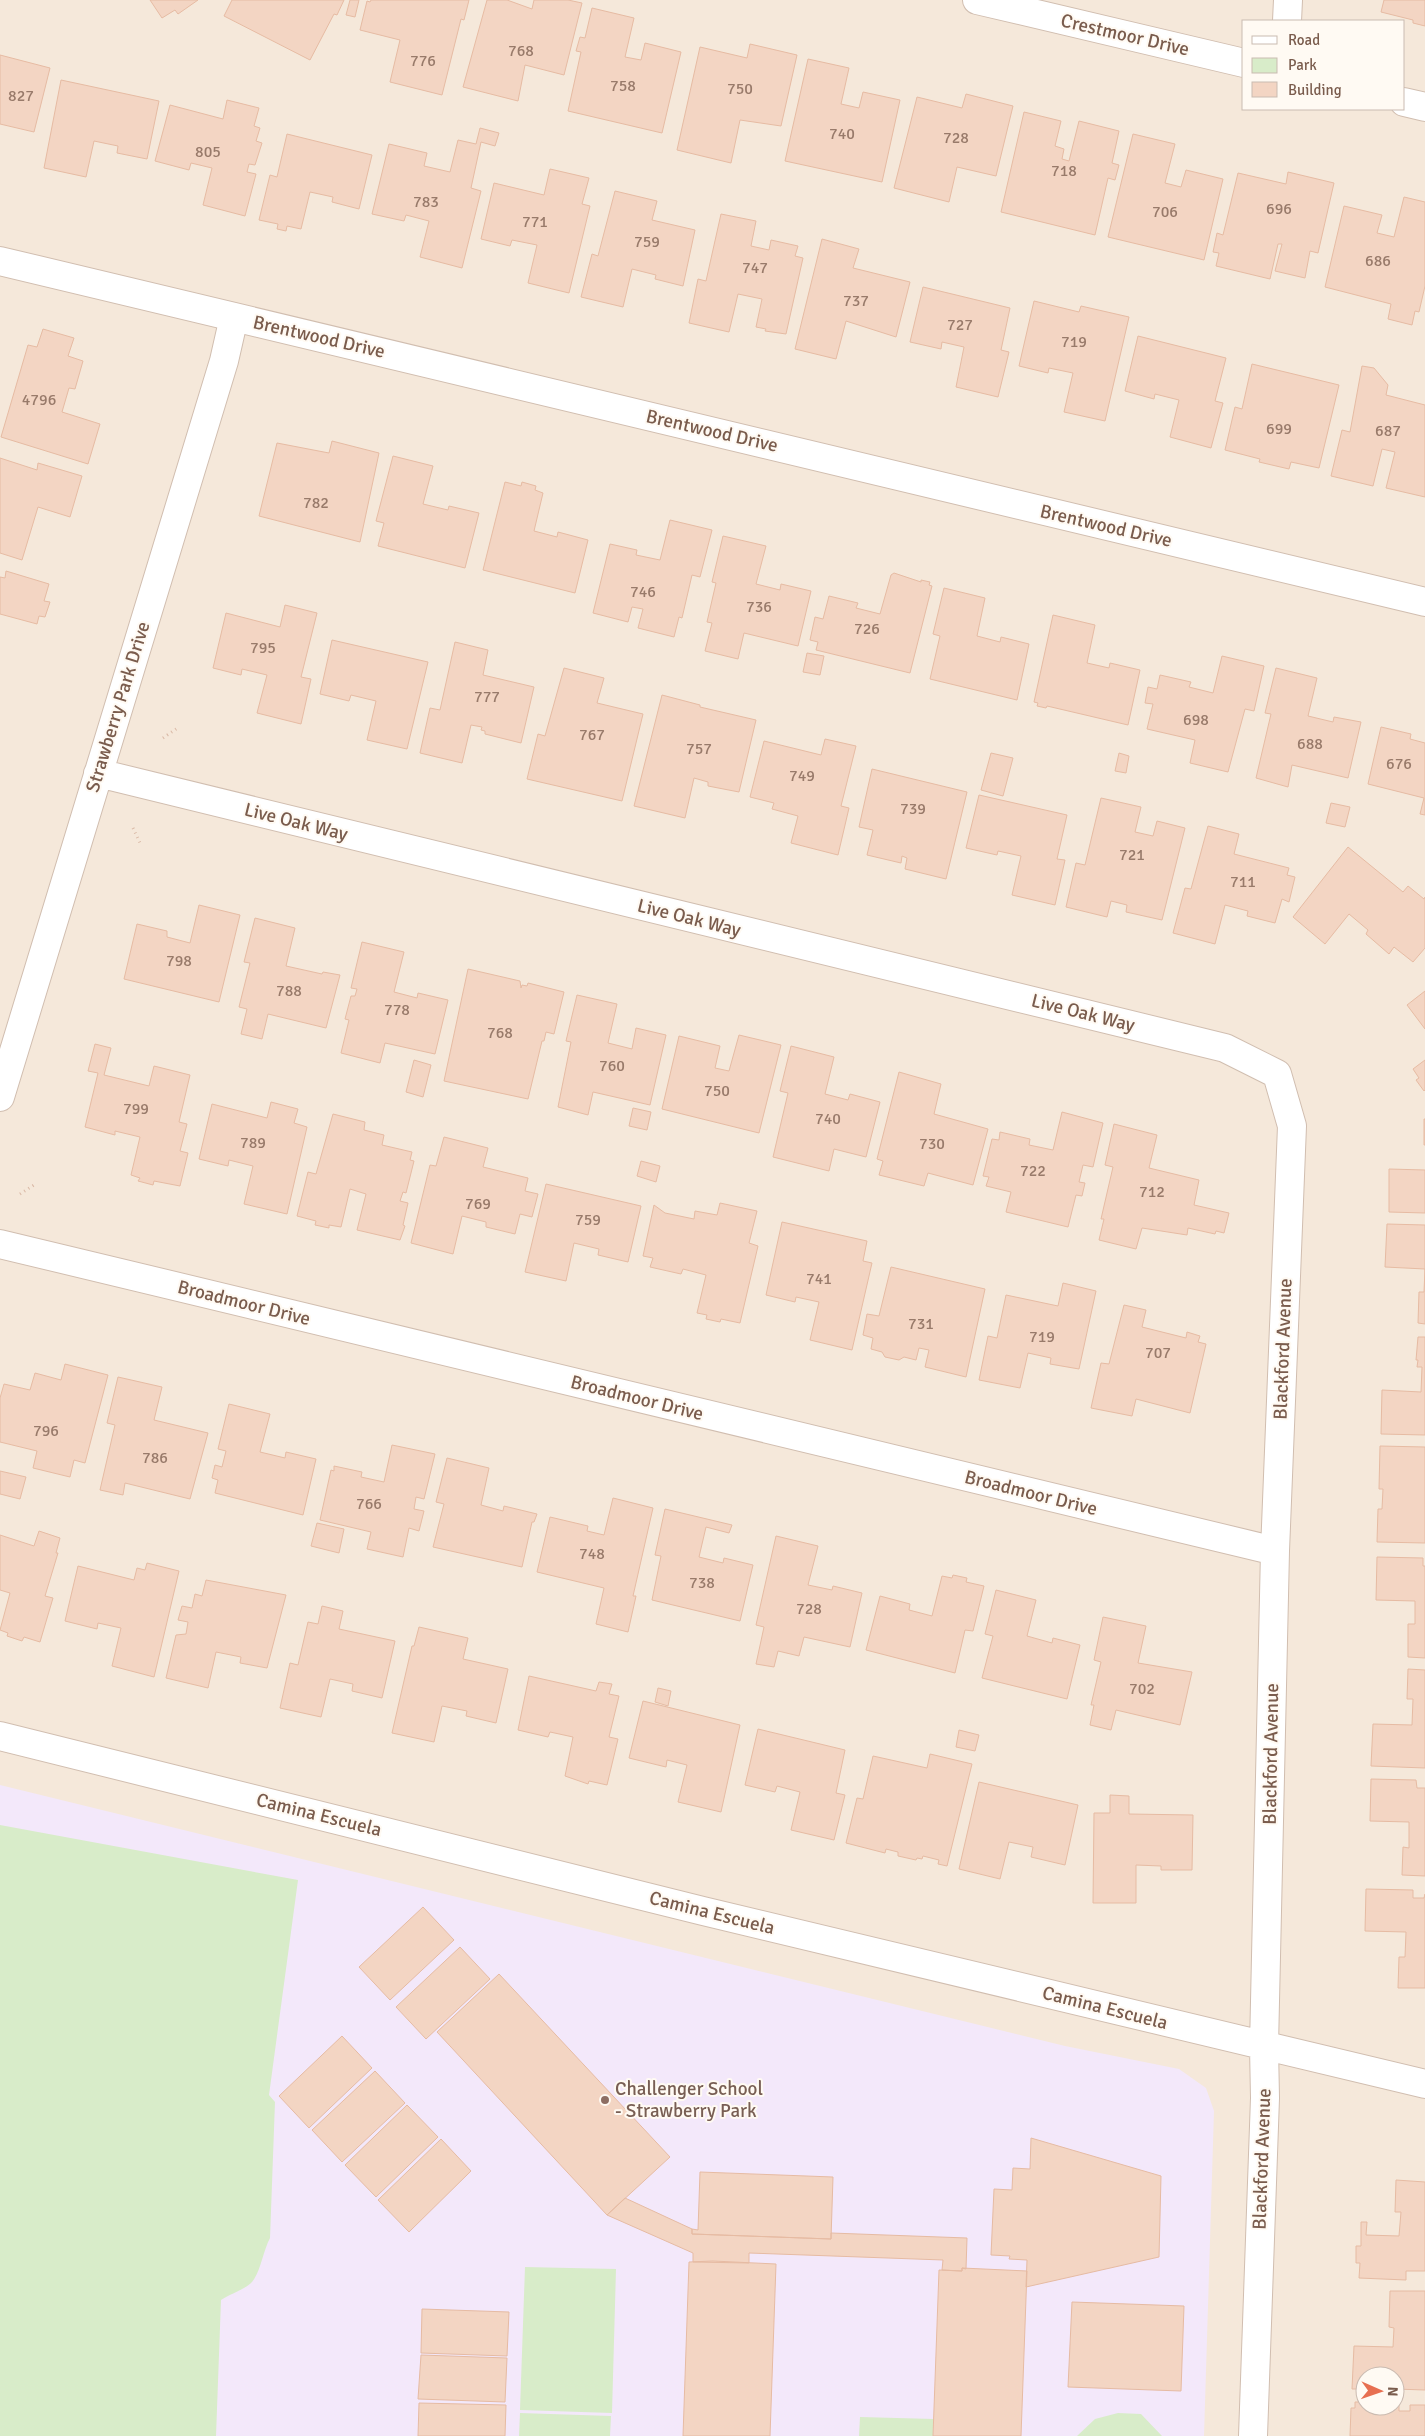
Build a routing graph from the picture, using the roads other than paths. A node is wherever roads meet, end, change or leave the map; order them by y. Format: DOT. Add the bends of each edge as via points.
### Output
graph roads {
  1 [pos="977,0"];
  2 [pos="1288,0"];
  3 [pos="1287,20"];
  4 [pos="1242,63"];
  5 [pos="1405,102"];
  6 [pos="1425,108"];
  7 [pos="0,260"];
  8 [pos="234,317"];
  9 [pos="1425,602"];
  10 [pos="98,773"];
  11 [pos="1277,1074"];
  12 [pos="0,1097"];
  13 [pos="0,1244"];
  14 [pos="1275,1551"];
  15 [pos="0,1736"];
  16 [pos="1264,2047"];
  17 [pos="1425,2084"];
  18 [pos="1253,2436"];
  1 -- 4 [label="street, Crestmoor Drive"];
  2 -- 3 [label="street"];
  5 -- 6 [label="street"];
  7 -- 8 [label="street, Brentwood Drive"];
  8 -- 9 [label="street, Brentwood Drive"];
  8 -- 10 [label="street, Strawberry Park Drive" via="224,361"];
  10 -- 11 [label="street, Live Oak Way" via="1225,1048"];
  10 -- 12 [label="street, Strawberry Park Drive"];
  11 -- 14 [label="street, Blackford Avenue" via="1292,1126"];
  13 -- 14 [label="street, Broadmoor Drive"];
  14 -- 16 [label="street, Blackford Avenue"];
  15 -- 16 [label="street, Camina Escuela"];
  16 -- 17 [label="street, Camina Escuela"];
  16 -- 18 [label="street, Blackford Avenue"];
}
